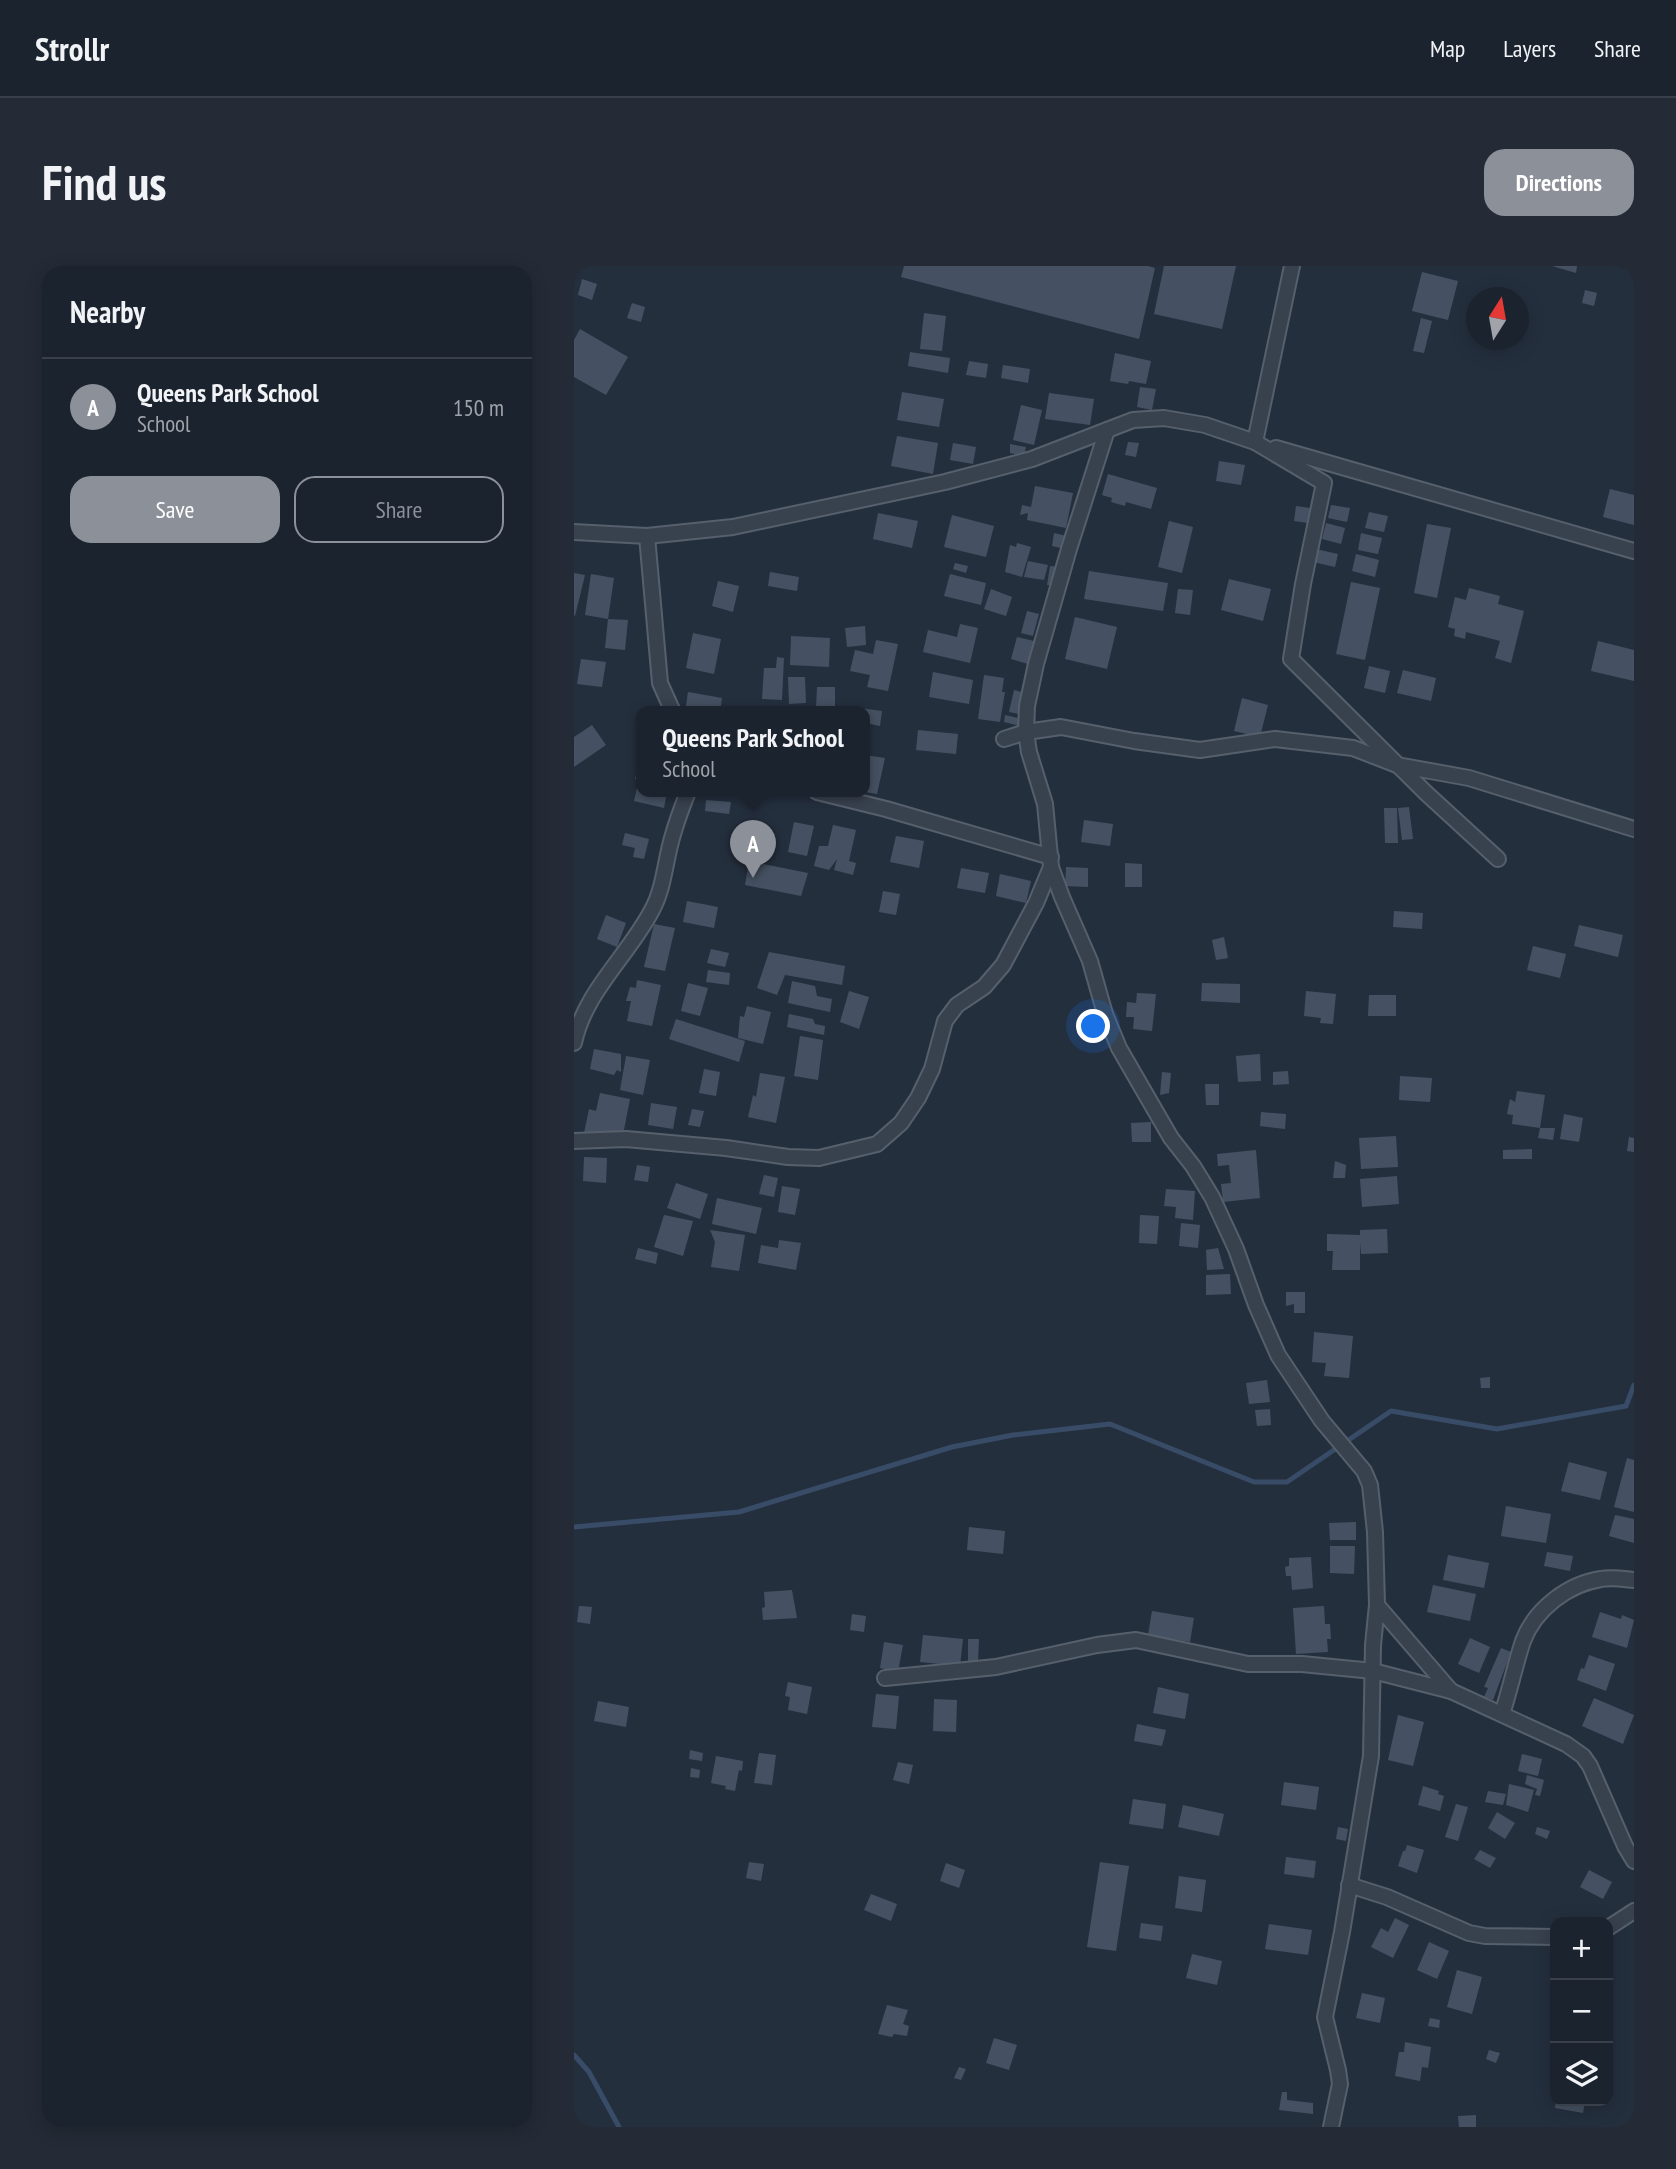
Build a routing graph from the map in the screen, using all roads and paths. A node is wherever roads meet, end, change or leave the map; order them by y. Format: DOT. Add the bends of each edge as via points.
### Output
graph roads {
  1 [pos="1292,266"];
  2 [pos="1107,430"];
  3 [pos="1255,442"];
  4 [pos="574,531"];
  5 [pos="647,536"];
  6 [pos="1634,551"];
  7 [pos="670,706"];
  8 [pos="1026,732"];
  9 [pos="1003,739"];
  10 [pos="1397,765"];
  11 [pos="686,797"];
  12 [pos="837,797"];
  13 [pos="1634,829"];
  14 [pos="1499,859"];
  15 [pos="1051,862"];
  16 [pos="574,1043"];
  17 [pos="574,1141"];
  18 [pos="1634,1580"];
  19 [pos="1377,1605"];
  20 [pos="1373,1671"];
  21 [pos="885,1678"];
  22 [pos="1451,1691"];
  23 [pos="1502,1714"];
  24 [pos="1634,1861"];
  25 [pos="1349,1885"];
  26 [pos="1634,1911"];
  27 [pos="1613,1925"];
  28 [pos="1550,1937"];
  29 [pos="1331,2127"];
  1 -- 3 [label="street"];
  2 -- 3 [label="street" via="1133,420 1164,418 1205,425"];
  2 -- 5 [label="street" via="1032,459 945,482 733,527"];
  2 -- 8 [label="street" via="1036,664"];
  3 -- 6 [label="street"];
  3 -- 10 [label="street" via="1324,483 1291,659"];
  4 -- 5 [label="street"];
  5 -- 7 [label="street" via="660,683"];
  8 -- 9 [label="street"];
  8 -- 10 [label="street" via="1061,727 1200,750 1275,739 1353,748"];
  8 -- 15 [label="street" via="1045,804"];
  10 -- 13 [label="street" via="1469,778"];
  10 -- 14 [label="street"];
  11 -- 16 [label="street" via="653,909 595,991"];
  12 -- 15 [label="street"];
  15 -- 17 [label="street" via="1036,903 1003,965 945,1021 932,1069 918,1098 901,1123 877,1144 819,1158 626,1139"];
  15 -- 19 [label="street" via="1119,1048 1171,1138 1212,1197 1278,1355 1322,1421 1364,1471 1373,1501"];
  18 -- 23 [label="street" via="1603,1578 1585,1583 1540,1611 1524,1640"];
  19 -- 20 [label="street"];
  19 -- 22 [label="street"];
  20 -- 21 [label="street" via="1248,1664 1136,1640 996,1667"];
  20 -- 22 [label="street"];
  20 -- 25 [label="street" via="1371,1756"];
  22 -- 23 [label="street"];
  23 -- 24 [label="street" via="1583,1756"];
  25 -- 28 [label="street" via="1469,1933"];
  25 -- 29 [label="street" via="1325,2017 1340,2084"];
  26 -- 27 [label="street"];
}
